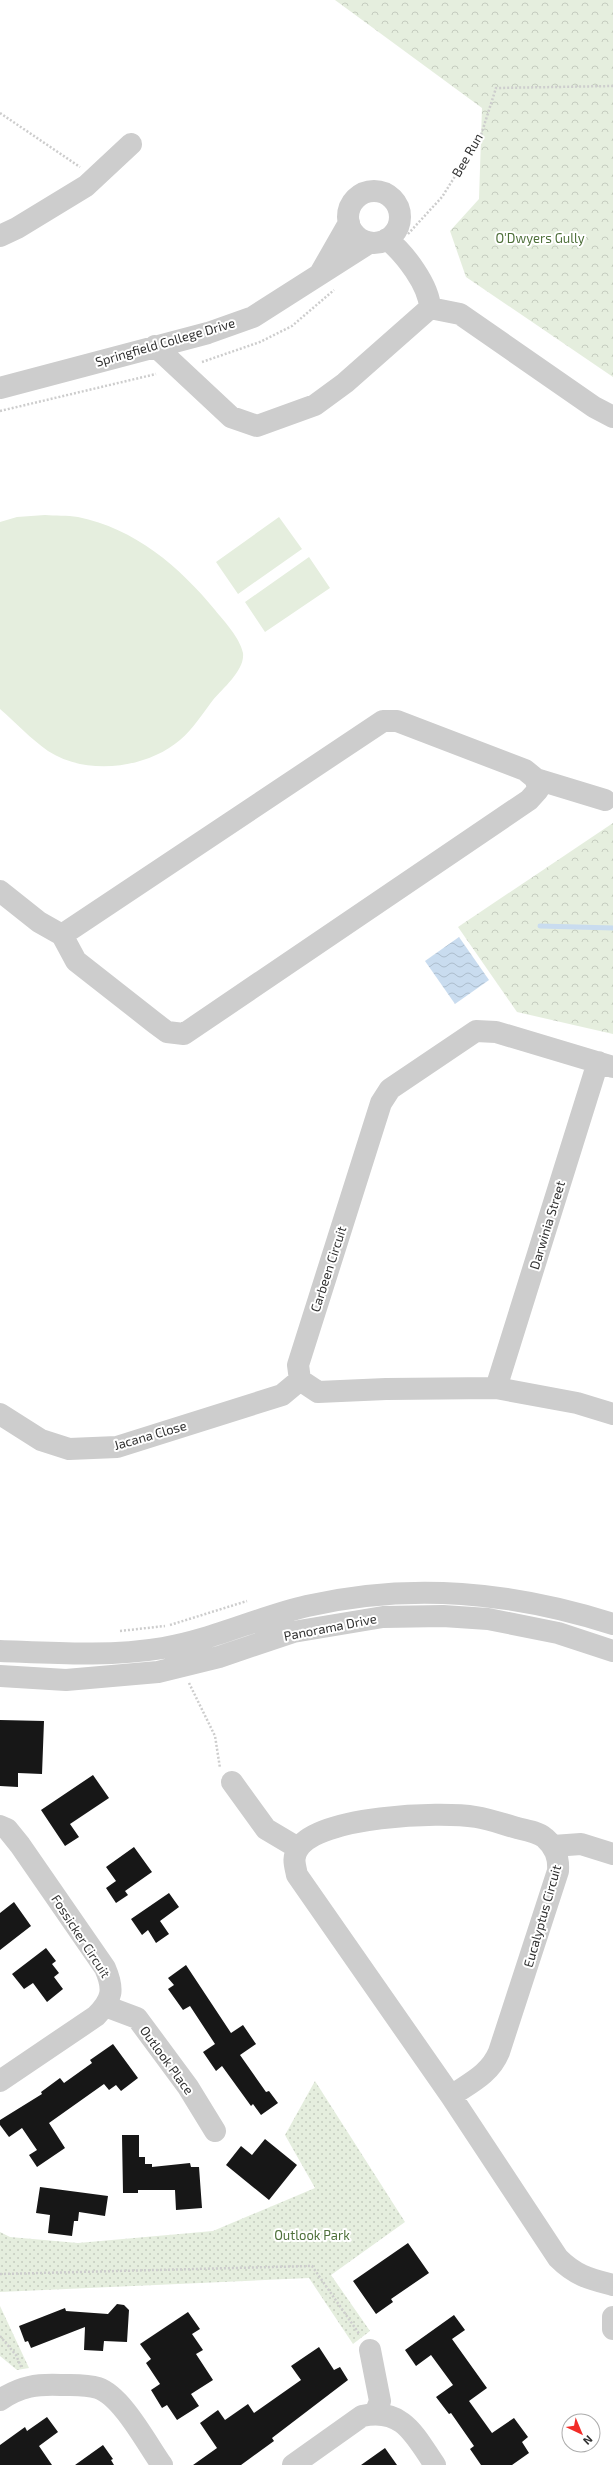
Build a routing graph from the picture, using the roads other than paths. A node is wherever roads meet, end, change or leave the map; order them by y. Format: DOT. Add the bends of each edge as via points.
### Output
graph roads {
  1 [pos="131,144"];
  2 [pos="349,223"];
  3 [pos="0,236"];
  4 [pos="384,242"];
  5 [pos="320,275"];
  6 [pos="430,308"];
  7 [pos="155,346"];
  8 [pos="0,388"];
  9 [pos="613,417"];
  10 [pos="536,779"];
  11 [pos="605,800"];
  12 [pos="0,892"];
  13 [pos="62,935"];
  14 [pos="606,1064"];
  15 [pos="300,1380"];
  16 [pos="496,1388"];
  17 [pos="0,1414"];
  18 [pos="613,1414"];
  19 [pos="613,1624"];
  20 [pos="0,1651"];
  21 [pos="613,1651"];
  22 [pos="0,1676"];
  23 [pos="232,1782"];
  24 [pos="0,1826"];
  25 [pos="553,1846"];
  26 [pos="298,1848"];
  27 [pos="613,1854"];
  28 [pos="105,2006"];
  29 [pos="0,2081"];
  30 [pos="451,2096"];
  31 [pos="215,2131"];
  32 [pos="613,2285"];
  33 [pos="613,2317"];
  34 [pos="613,2329"];
  35 [pos="370,2350"];
  36 [pos="0,2400"];
  37 [pos="375,2414"];
  38 [pos="162,2465"];
  39 [pos="293,2465"];
  40 [pos="435,2465"];
  1 -- 3 [label="street" via="97,178"];
  2 -- 4 [label="street" via="356,236"];
  2 -- 4 [label="street" via="349,211 355,200 372,192 384,194 394,201 399,212 396,230"];
  2 -- 5 [label="street, Springfield College Drive"];
  4 -- 5 [label="street, Springfield College Drive"];
  4 -- 6 [label="street" via="423,282 430,297"];
  5 -- 7 [label="street, Springfield College Drive" via="253,317 208,333"];
  6 -- 7 [label="street" via="345,383 315,405 257,426 231,417"];
  6 -- 9 [label="street" via="460,314 587,402"];
  7 -- 8 [label="street, Springfield College Drive"];
  10 -- 11 [label="street"];
  10 -- 13 [label="street" via="524,770 397,721 383,721"];
  10 -- 13 [label="street" via="538,790 529,800 184,1034 168,1032 76,961"];
  12 -- 13 [label="street" via="39,922"];
  14 -- 15 [label="street, Carbeen Circuit" via="496,1032 476,1031 390,1089 381,1103 298,1366"];
  14 -- 16 [label="street, Darwinia Street"];
  15 -- 16 [label="street" via="318,1392"];
  15 -- 17 [label="street, Jacana Close" via="282,1395 117,1447 69,1449 41,1440"];
  16 -- 18 [label="street" via="577,1403"];
  19 -- 20 [label="street, Panorama Drive" via="578,1613 508,1599 438,1591 395,1592 308,1606 163,1648 94,1654"];
  21 -- 22 [label="street, Panorama Drive" via="558,1633 488,1619 443,1616 384,1617 293,1632 219,1657 158,1672 66,1680"];
  23 -- 26 [label="street" via="266,1829"];
  24 -- 28 [label="street, Fossicker Circuit" via="7,1829 20,1845 105,1968 112,1985"];
  25 -- 26 [label="street, Eucalyptus Circuit" via="544,1837 532,1832 475,1817 394,1815 330,1828 309,1837"];
  25 -- 27 [label="street" via="581,1844"];
  25 -- 30 [label="street, Eucalyptus Circuit" via="558,1860 558,1870 500,2052 494,2065 484,2074"];
  26 -- 30 [label="street" via="294,1858 297,1875"];
  28 -- 29 [label="street, Fossicker Circuit" via="96,2016"];
  28 -- 31 [label="street, Outlook Place" via="137,2018 188,2087"];
  30 -- 32 [label="street" via="558,2258 570,2270 583,2277"];
  33 -- 34 [label="street"];
  35 -- 37 [label="street" via="380,2401"];
  36 -- 38 [label="street" via="30,2385 86,2386 108,2393 124,2410"];
  37 -- 39 [label="street" via="362,2416"];
  37 -- 40 [label="street" via="392,2415 410,2428"];
}
